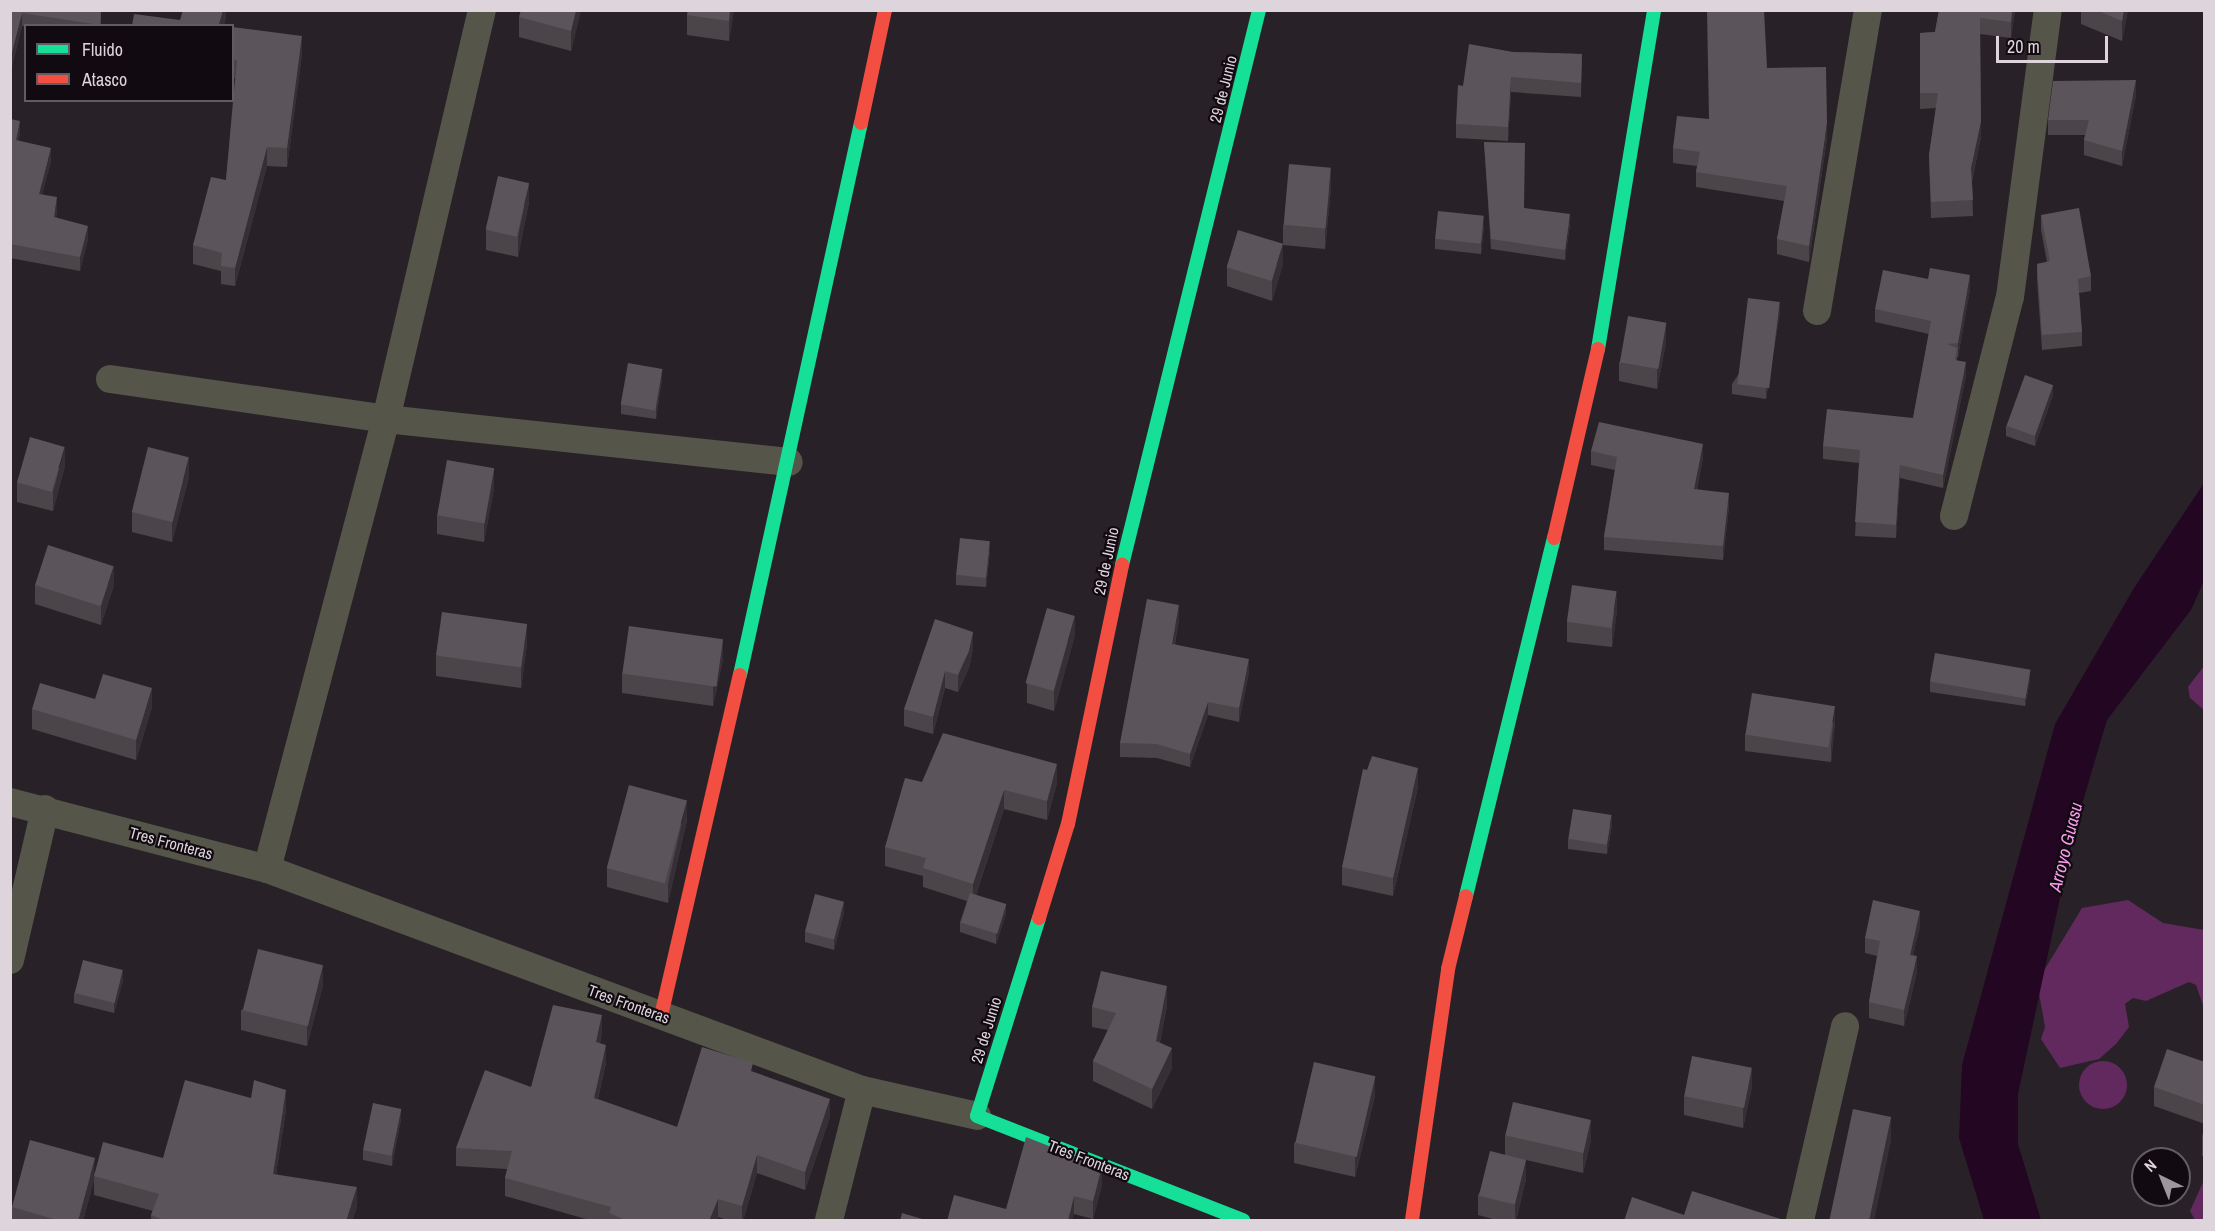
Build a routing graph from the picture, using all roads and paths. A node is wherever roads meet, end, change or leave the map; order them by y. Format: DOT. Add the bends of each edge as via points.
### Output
graph roads {
  1 [pos="482,10"];
  2 [pos="885,10"];
  3 [pos="1259,10"];
  4 [pos="1654,10"];
  5 [pos="1868,10"];
  6 [pos="2048,10"];
  7 [pos="1817,311"];
  8 [pos="110,379"];
  9 [pos="386,419"];
  10 [pos="789,462"];
  11 [pos="1954,516"];
  12 [pos="10,802"];
  13 [pos="45,809"];
  14 [pos="267,868"];
  15 [pos="10,960"];
  16 [pos="661,1016"];
  17 [pos="1845,1026"];
  18 [pos="862,1090"];
  19 [pos="977,1116"];
  20 [pos="830,1221"];
  21 [pos="1243,1221"];
  22 [pos="1412,1221"];
  23 [pos="1800,1221"];
  1 -- 9 [label="street"];
  2 -- 10 [label="street"];
  3 -- 19 [label="street, 29 de Junio" via="1131,521 1068,824"];
  4 -- 22 [label="street" via="1592,384 1449,969"];
  5 -- 7 [label="street"];
  6 -- 11 [label="street" via="2010,297"];
  8 -- 9 [label="street"];
  9 -- 10 [label="street"];
  9 -- 14 [label="street"];
  10 -- 16 [label="street"];
  12 -- 13 [label="street, Tres Fronteras"];
  13 -- 14 [label="street, Tres Fronteras"];
  13 -- 15 [label="street"];
  14 -- 16 [label="street, Tres Fronteras"];
  16 -- 18 [label="street, Tres Fronteras"];
  17 -- 23 [label="street"];
  18 -- 19 [label="street, Tres Fronteras"];
  18 -- 20 [label="street"];
  19 -- 21 [label="street, Tres Fronteras"];
}
